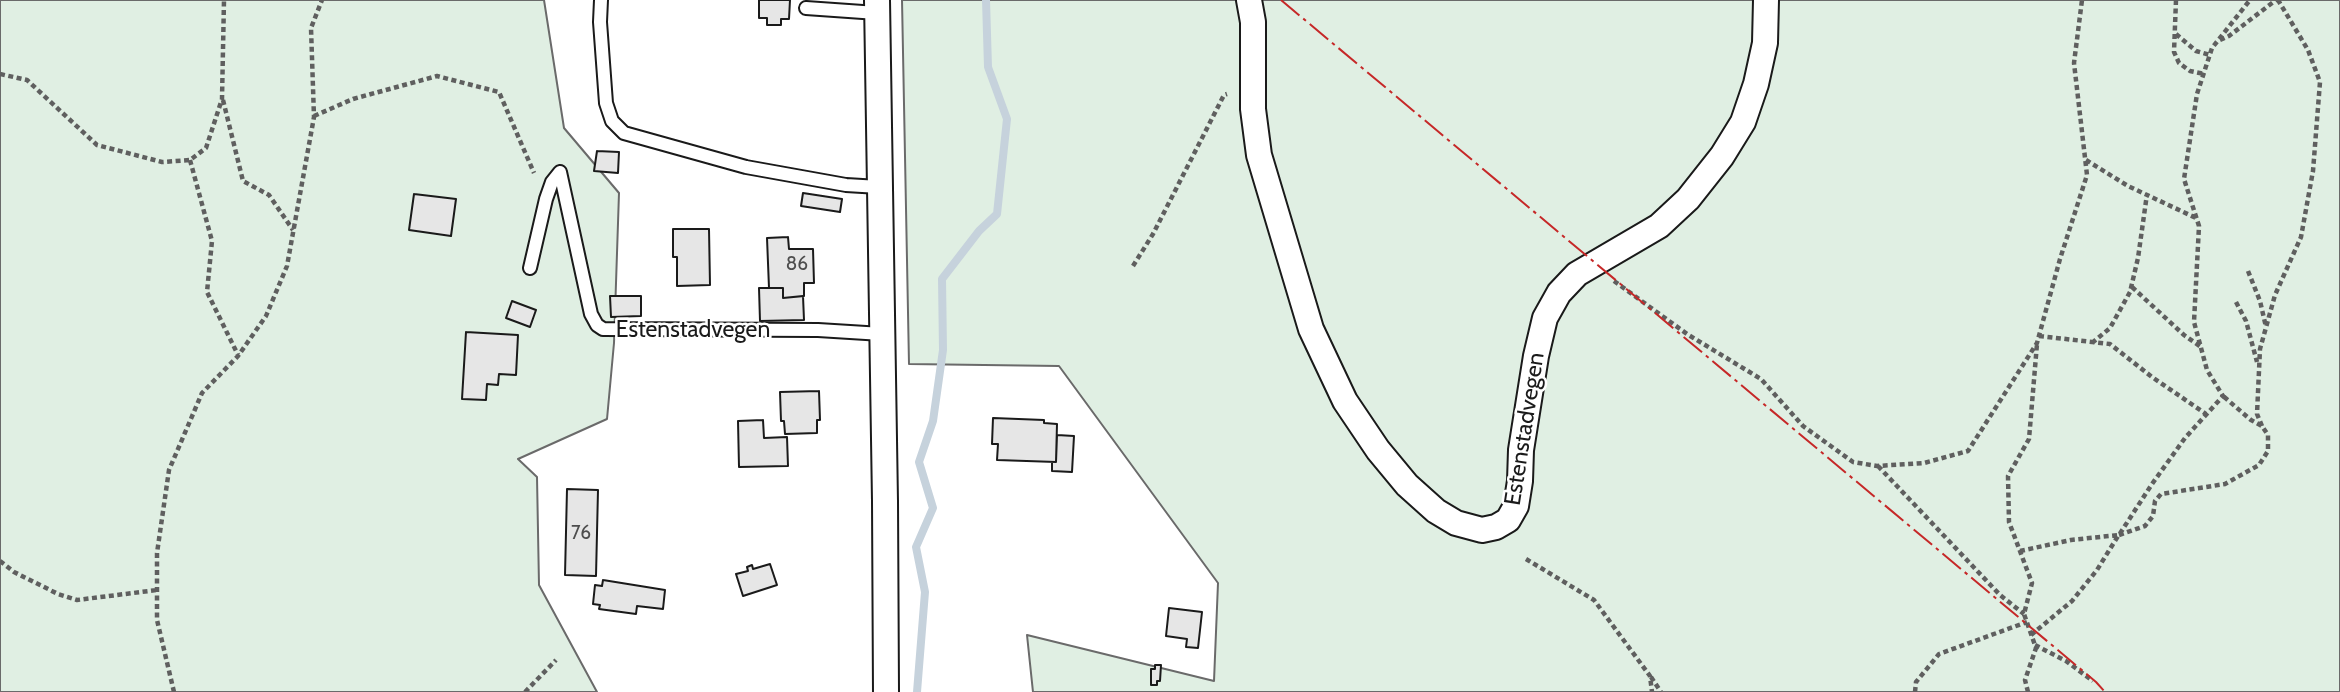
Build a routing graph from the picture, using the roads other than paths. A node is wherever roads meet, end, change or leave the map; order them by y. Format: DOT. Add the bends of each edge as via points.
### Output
graph roads {
  1 [pos="601,0"];
  2 [pos="1249,0"];
  3 [pos="1766,0"];
  4 [pos="877,7"];
  5 [pos="806,8"];
  6 [pos="879,187"];
  7 [pos="530,268"];
  8 [pos="882,334"];
  9 [pos="886,692"];
  1 -- 6 [label="lane" via="606,103 612,121 624,133 746,167"];
  2 -- 3 [label="street, Estenstadvegen" via="1253,109 1262,165 1311,329 1345,401 1377,450 1436,511 1482,530 1508,520 1516,506 1521,450 1545,318 1577,274 1659,226 1722,156 1742,122 1756,84 1765,43"];
  4 -- 5 [label="lane"];
  4 -- 6 [label="street"];
  6 -- 8 [label="street"];
  7 -- 8 [label="lane, Estenstadvegen" via="546,199 560,172 597,326"];
  8 -- 9 [label="street"];
}
